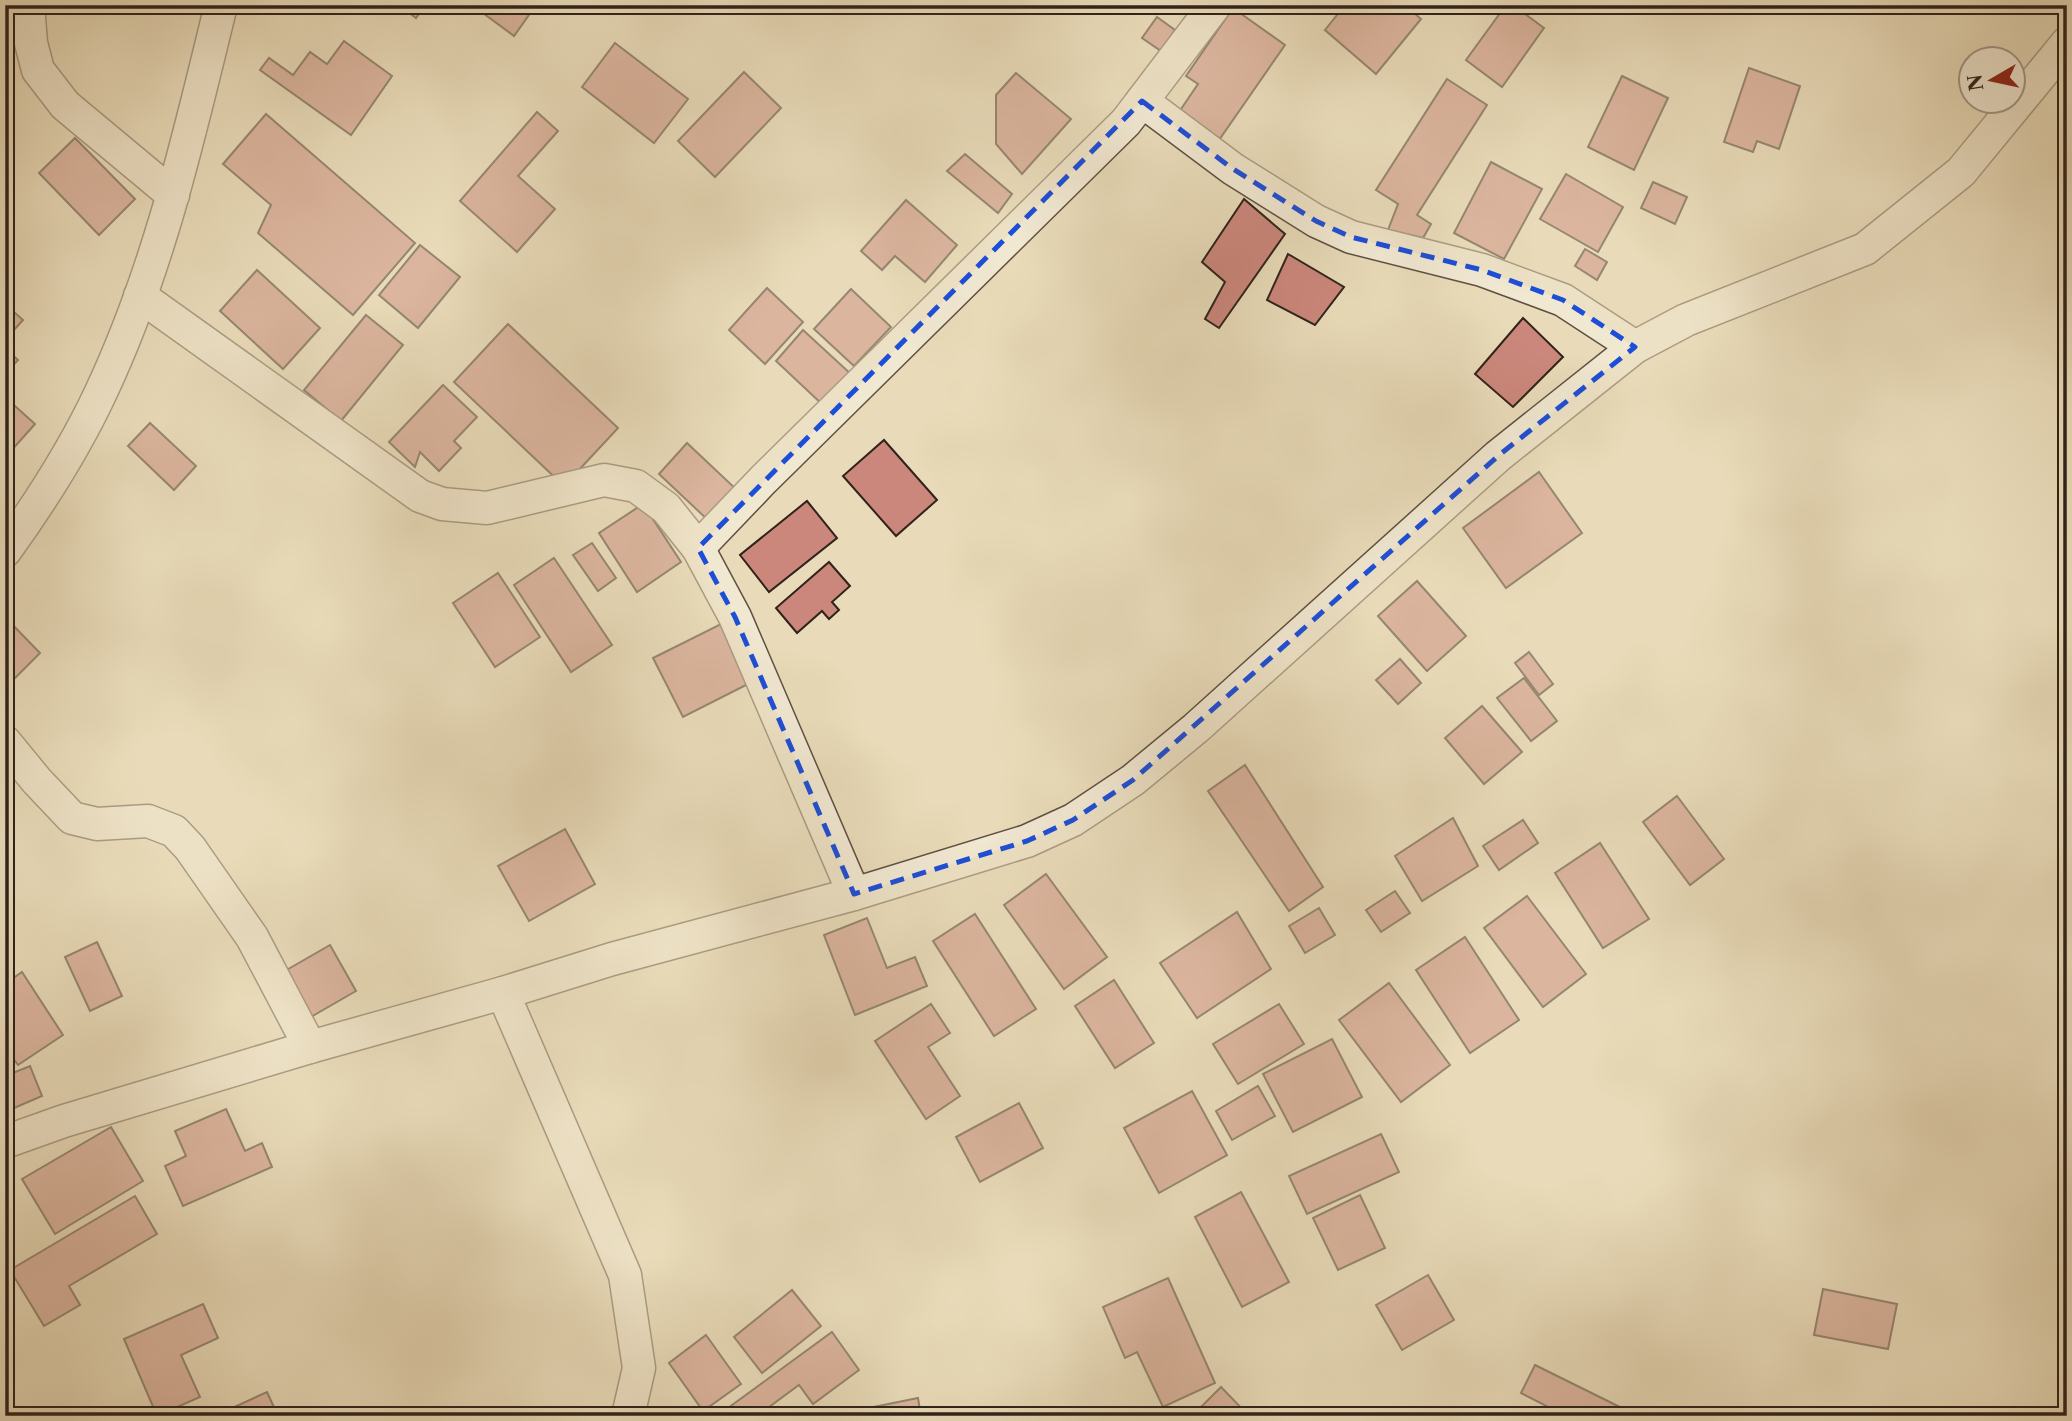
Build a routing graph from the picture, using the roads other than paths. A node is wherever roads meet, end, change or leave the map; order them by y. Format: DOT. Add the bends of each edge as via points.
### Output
graph roads {
  1 [pos="28,5"];
  2 [pos="221,5"];
  3 [pos="1215,5"];
  4 [pos="2067,43"];
  5 [pos="1142,101"];
  6 [pos="173,195"];
  7 [pos="141,296"];
  8 [pos="1635,347"];
  9 [pos="698,548"];
  10 [pos="5,551"];
  11 [pos="5,742"];
  12 [pos="854,894"];
  13 [pos="503,993"];
  14 [pos="310,1047"];
  15 [pos="5,1142"];
  16 [pos="628,1416"];
  1 -- 6 [label="street" via="38,70 65,105"];
  2 -- 6 [label="street"];
  3 -- 5 [label="street"];
  4 -- 8 [label="street" via="1961,172 1866,249 1686,320"];
  5 -- 8 [label="street" via="1233,169 1316,220 1351,237 1482,270 1563,300"];
  5 -- 9 [label="street"];
  6 -- 7 [label="street"];
  7 -- 9 [label="street" via="420,496 442,504 487,508 604,480 636,486 666,508"];
  7 -- 10 [label="street" via="102,391 69,455"];
  8 -- 12 [label="street" via="1497,456 1133,780 1073,820 1027,841"];
  9 -- 12 [label="street" via="735,617"];
  11 -- 14 [label="street" via="72,818 97,824 148,821 174,831 252,937"];
  12 -- 13 [label="street"];
  13 -- 14 [label="street"];
  13 -- 16 [label="street" via="625,1275 639,1368"];
  14 -- 15 [label="street"];
}
